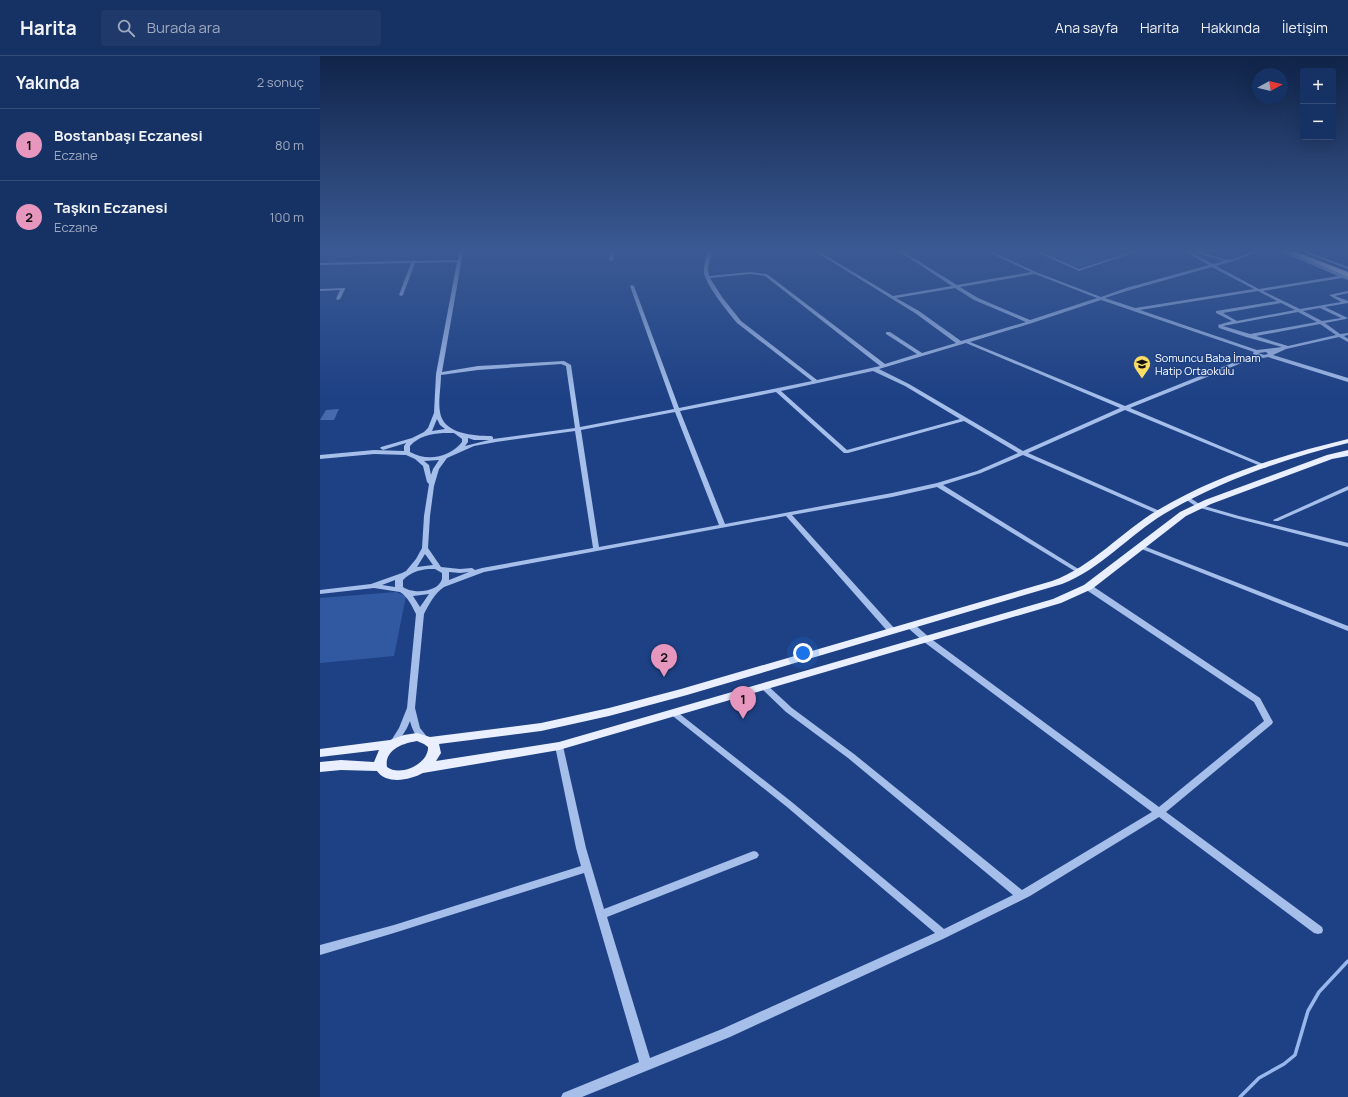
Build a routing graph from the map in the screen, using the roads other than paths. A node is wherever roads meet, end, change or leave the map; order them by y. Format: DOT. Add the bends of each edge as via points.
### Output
graph roads {
  1 [pos="452,301"];
  2 [pos="637,301"];
  3 [pos="722,301"];
  4 [pos="799,301"];
  5 [pos="898,301"];
  6 [pos="980,301"];
  7 [pos="1093,301"];
  8 [pos="1109,301"];
  9 [pos="1189,301"];
  10 [pos="1279,301"];
  11 [pos="1282,302"];
  12 [pos="1347,302"];
  13 [pos="1320,307"];
  14 [pos="1134,309"];
  15 [pos="1300,312"];
  16 [pos="1346,317"];
  17 [pos="1235,321"];
  18 [pos="1030,322"];
  19 [pos="1322,323"];
  20 [pos="888,333"];
  21 [pos="1348,334"];
  22 [pos="1246,336"];
  23 [pos="1339,336"];
  24 [pos="1348,341"];
  25 [pos="963,342"];
  26 [pos="1286,348"];
  27 [pos="1258,352"];
  28 [pos="920,354"];
  29 [pos="1270,355"];
  30 [pos="1261,356"];
  31 [pos="1247,359"];
  32 [pos="884,366"];
  33 [pos="874,368"];
  34 [pos="439,374"];
  35 [pos="1348,380"];
  36 [pos="815,381"];
  37 [pos="777,390"];
  38 [pos="1126,408"];
  39 [pos="677,410"];
  40 [pos="437,413"];
  41 [pos="964,419"];
  42 [pos="578,429"];
  43 [pos="452,432"];
  44 [pos="426,434"];
  45 [pos="462,435"];
  46 [pos="515,437"];
  47 [pos="412,440"];
  48 [pos="1348,442"];
  49 [pos="360,452"];
  50 [pos="457,452"];
  51 [pos="407,453"];
  52 [pos="1023,453"];
  53 [pos="1348,453"];
  54 [pos="445,456"];
  55 [pos="320,457"];
  56 [pos="416,458"];
  57 [pos="1265,466"];
  58 [pos="938,485"];
  59 [pos="431,486"];
  60 [pos="1348,488"];
  61 [pos="1187,498"];
  62 [pos="1199,506"];
  63 [pos="1160,513"];
  64 [pos="787,514"];
  65 [pos="1276,520"];
  66 [pos="722,525"];
  67 [pos="1348,545"];
  68 [pos="1140,547"];
  69 [pos="425,548"];
  70 [pos="596,548"];
  71 [pos="440,569"];
  72 [pos="482,570"];
  73 [pos="1078,571"];
  74 [pos="407,573"];
  75 [pos="372,586"];
  76 [pos="441,586"];
  77 [pos="1088,587"];
  78 [pos="320,592"];
  79 [pos="404,592"];
  80 [pos="420,614"];
  81 [pos="911,626"];
  82 [pos="1348,629"];
  83 [pos="892,631"];
  84 [pos="927,640"];
  85 [pos="763,686"];
  86 [pos="411,708"];
  87 [pos="673,713"];
  88 [pos="427,740"];
  89 [pos="393,744"];
  90 [pos="559,746"];
  91 [pos="320,753"];
  92 [pos="320,767"];
  93 [pos="380,767"];
  94 [pos="422,768"];
  95 [pos="1160,812"];
  96 [pos="754,855"];
  97 [pos="587,868"];
  98 [pos="1021,895"];
  99 [pos="601,915"];
  100 [pos="1318,930"];
  101 [pos="943,934"];
  102 [pos="320,950"];
  103 [pos="646,1065"];
  104 [pos="567,1097"];
  1 -- 34 [label="street"];
  2 -- 39 [label="street"];
  3 -- 36 [label="street" via="739,322"];
  4 -- 32 [label="street"];
  5 -- 25 [label="street"];
  6 -- 18 [label="street"];
  7 -- 18 [label="street"];
  8 -- 14 [label="street"];
  9 -- 14 [label="street"];
  10 -- 11 [label="street"];
  11 -- 15 [label="street"];
  11 -- 17 [label="street" via="1218,312"];
  12 -- 13 [label="street"];
  13 -- 15 [label="street"];
  13 -- 16 [label="street"];
  14 -- 27 [label="street"];
  15 -- 17 [label="street"];
  15 -- 19 [label="street"];
  16 -- 19 [label="street"];
  17 -- 22 [label="street" via="1220,325 1221,328"];
  18 -- 25 [label="street"];
  19 -- 22 [label="street"];
  19 -- 23 [label="street"];
  20 -- 28 [label="street"];
  21 -- 23 [label="street"];
  22 -- 26 [label="street"];
  23 -- 24 [label="street"];
  23 -- 26 [label="street"];
  25 -- 28 [label="street"];
  25 -- 38 [label="street"];
  26 -- 27 [label="street"];
  26 -- 29 [label="street"];
  27 -- 29 [label="street"];
  27 -- 30 [label="street"];
  27 -- 31 [label="street"];
  28 -- 32 [label="street"];
  29 -- 30 [label="street"];
  29 -- 35 [label="street"];
  30 -- 31 [label="street"];
  31 -- 38 [label="street"];
  32 -- 33 [label="street"];
  33 -- 36 [label="street"];
  33 -- 41 [label="street"];
  34 -- 40 [label="street"];
  34 -- 42 [label="street" via="478,368 562,362 568,365"];
  36 -- 37 [label="street"];
  37 -- 39 [label="street"];
  37 -- 41 [label="street" via="846,452"];
  38 -- 52 [label="street"];
  38 -- 57 [label="street"];
  39 -- 42 [label="street"];
  39 -- 66 [label="street"];
  40 -- 43 [label="street" via="442,424"];
  40 -- 44 [label="street"];
  41 -- 52 [label="street"];
  42 -- 46 [label="street"];
  42 -- 70 [label="street"];
  43 -- 44 [label="street"];
  43 -- 45 [label="street"];
  44 -- 47 [label="street"];
  45 -- 46 [label="street" via="474,438"];
  45 -- 50 [label="street" via="465,442"];
  46 -- 50 [label="street" via="472,445"];
  47 -- 49 [label="street"];
  47 -- 51 [label="street" via="407,446"];
  48 -- 57 [label="main road"];
  49 -- 51 [label="street"];
  49 -- 55 [label="street"];
  50 -- 54 [label="street"];
  51 -- 56 [label="street"];
  52 -- 58 [label="street" via="979,472"];
  52 -- 63 [label="street"];
  53 -- 62 [label="main road" via="1330,457"];
  54 -- 56 [label="street"];
  54 -- 59 [label="street" via="436,470"];
  56 -- 59 [label="street" via="426,464"];
  57 -- 61 [label="main road"];
  58 -- 64 [label="street"];
  58 -- 73 [label="street"];
  59 -- 69 [label="street"];
  60 -- 65 [label="street"];
  61 -- 62 [label="street"];
  61 -- 63 [label="main road"];
  62 -- 67 [label="street"];
  62 -- 68 [label="main road" via="1183,514"];
  63 -- 73 [label="main road"];
  64 -- 66 [label="street"];
  64 -- 83 [label="street"];
  66 -- 70 [label="street"];
  68 -- 77 [label="main road"];
  68 -- 82 [label="street"];
  69 -- 71 [label="street"];
  69 -- 74 [label="street" via="419,560"];
  70 -- 72 [label="street"];
  71 -- 72 [label="street"];
  71 -- 74 [label="street" via="428,567"];
  71 -- 76 [label="street" via="446,572 447,577"];
  72 -- 76 [label="street"];
  73 -- 81 [label="main road" via="1044,586"];
  74 -- 75 [label="street"];
  74 -- 79 [label="street" via="398,584"];
  75 -- 78 [label="street"];
  75 -- 79 [label="street"];
  76 -- 79 [label="street" via="427,593"];
  76 -- 80 [label="street"];
  77 -- 84 [label="main road" via="1057,602"];
  77 -- 95 [label="street" via="1257,700 1269,722"];
  79 -- 80 [label="street" via="414,602"];
  80 -- 86 [label="street"];
  81 -- 83 [label="main road"];
  81 -- 84 [label="street"];
  83 -- 88 [label="main road" via="683,692 601,713 541,727"];
  84 -- 85 [label="main road"];
  84 -- 95 [label="street"];
  85 -- 87 [label="main road"];
  85 -- 98 [label="street" via="788,710 851,756"];
  86 -- 88 [label="street" via="416,729"];
  86 -- 89 [label="street"];
  87 -- 90 [label="main road"];
  87 -- 101 [label="street" via="790,805"];
  88 -- 89 [label="main road" via="409,738"];
  88 -- 94 [label="main road" via="434,746 435,751 433,757"];
  89 -- 91 [label="main road"];
  89 -- 93 [label="main road" via="382,755"];
  90 -- 94 [label="main road"];
  90 -- 97 [label="street"];
  92 -- 93 [label="main road"];
  93 -- 94 [label="main road" via="397,776 410,774"];
  95 -- 98 [label="street"];
  95 -- 100 [label="street"];
  96 -- 99 [label="street"];
  97 -- 99 [label="street"];
  97 -- 102 [label="street"];
  98 -- 101 [label="street"];
  99 -- 103 [label="street"];
  101 -- 103 [label="street" via="726,1033"];
  103 -- 104 [label="street"];
}
